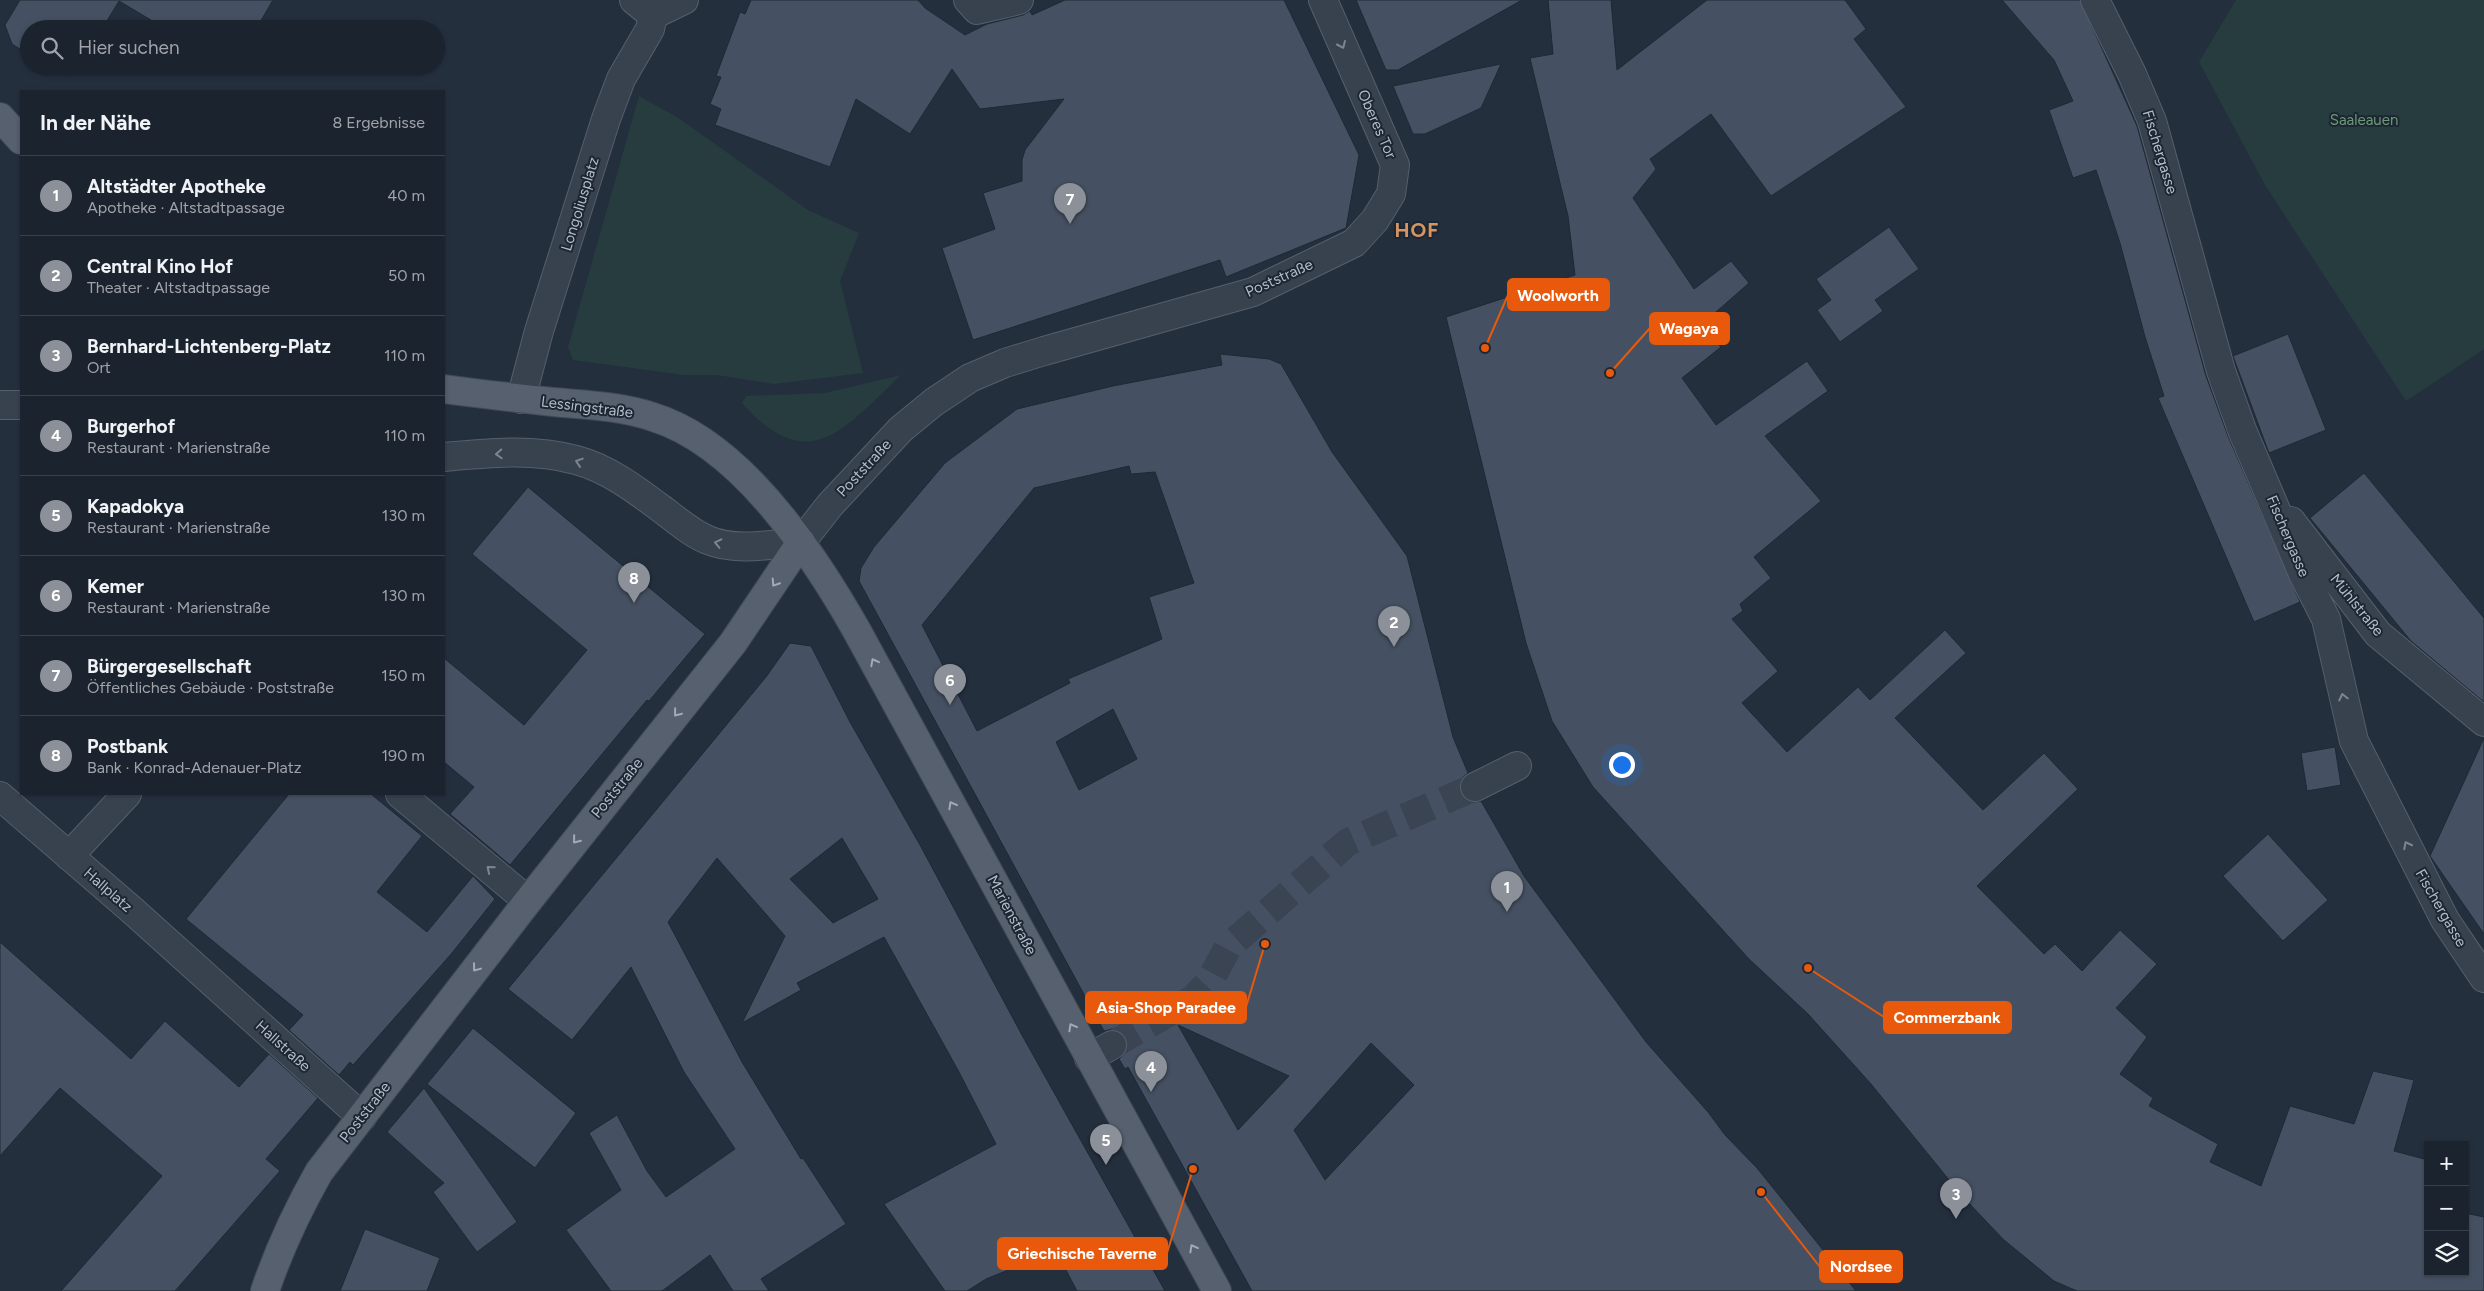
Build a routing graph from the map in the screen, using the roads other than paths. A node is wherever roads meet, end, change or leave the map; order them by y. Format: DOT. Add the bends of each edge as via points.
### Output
graph roads {
  1 [pos="684,0"];
  2 [pos="968,0"];
  3 [pos="1323,0"];
  4 [pos="2079,0"];
  5 [pos="2095,0"];
  6 [pos="1017,1"];
  7 [pos="643,8"];
  8 [pos="2132,74"];
  9 [pos="0,117"];
  10 [pos="20,139"];
  11 [pos="1354,243"];
  12 [pos="445,389"];
  13 [pos="521,399"];
  14 [pos="0,405"];
  15 [pos="20,405"];
  16 [pos="445,458"];
  17 [pos="2269,492"];
  18 [pos="802,542"];
  19 [pos="2484,722"];
  20 [pos="1517,766"];
  21 [pos="1475,787"];
  22 [pos="126,795"];
  23 [pos="401,795"];
  24 [pos="6,801"];
  25 [pos="69,856"];
  26 [pos="528,901"];
  27 [pos="203,976"];
  28 [pos="2484,978"];
  29 [pos="362,1117"];
  30 [pos="266,1291"];
  31 [pos="1217,1291"];
  1 -- 7 [label="street"];
  2 -- 6 [label="street" via="976,10"];
  3 -- 11 [label="street, Oberes Tor, one-way" via="1395,165 1391,194 1375,220"];
  4 -- 8 [label="street, Fischergasse"];
  5 -- 8 [label="street, Fischergasse"];
  7 -- 13 [label="street, Longoliusplatz" via="650,28 631,59 611,106 538,331"];
  8 -- 17 [label="street, Fischergasse" via="2164,160 2222,371 2242,430"];
  9 -- 10 [label="main road"];
  11 -- 18 [label="street, Poststraße" via="1253,292 1044,351 970,378 901,429 830,505"];
  12 -- 13 [label="main road, Lessingstraße"];
  13 -- 18 [label="main road, Lessingstraße" via="616,408 654,417 685,432 708,445 735,467"];
  14 -- 15 [label="street"];
  18 -- 16 [label="street, one-way" via="739,547 708,541 638,491 604,471 576,460 515,453"];
  17 -- 19 [label="street, Mühlstraße" via="2378,634"];
  28 -- 17 [label="street, Fischergasse, one-way" via="2445,920 2354,741 2326,620"];
  18 -- 26 [label="main road, Poststraße, one-way" via="733,643"];
  31 -- 18 [label="main road, Marienstraße, one-way" via="1100,1052 857,631"];
  20 -- 21 [label="street"];
  22 -- 25 [label="street"];
  26 -- 23 [label="street, one-way"];
  24 -- 25 [label="street, Hallplatz"];
  25 -- 27 [label="street, Hallplatz"];
  26 -- 29 [label="main road, Poststraße, one-way"];
  27 -- 29 [label="street, Hallstraße"];
  29 -- 30 [label="main road, Poststraße" via="319,1172 295,1214"];
}
